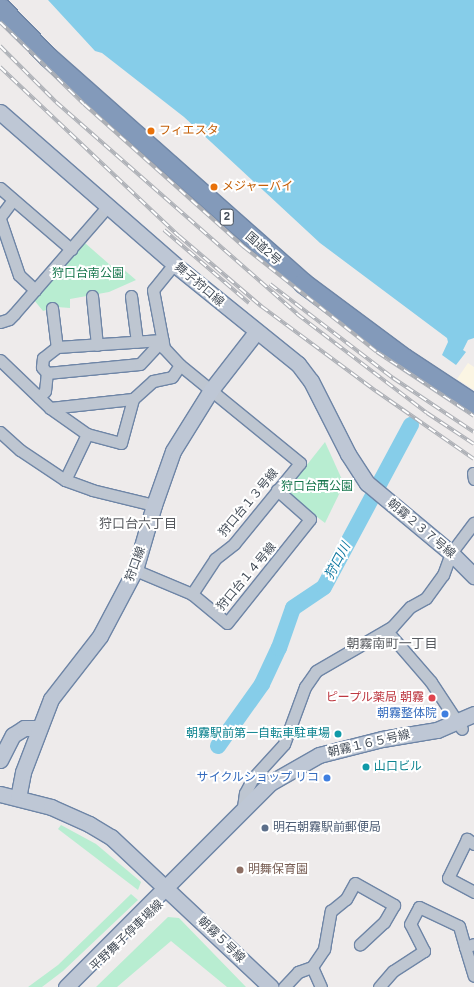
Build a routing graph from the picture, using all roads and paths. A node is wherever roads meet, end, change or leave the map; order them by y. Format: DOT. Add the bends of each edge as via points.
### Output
graph roads {
  1 [pos="0,7"];
  2 [pos="0,112"];
  3 [pos="0,188"];
  4 [pos="13,200"];
  5 [pos="108,206"];
  6 [pos="0,218"];
  7 [pos="71,249"];
  8 [pos="174,264"];
  9 [pos="35,290"];
  10 [pos="92,296"];
  11 [pos="131,296"];
  12 [pos="52,308"];
  13 [pos="0,322"];
  14 [pos="256,332"];
  15 [pos="162,340"];
  16 [pos="136,342"];
  17 [pos="97,345"];
  18 [pos="57,348"];
  19 [pos="0,360"];
  20 [pos="180,365"];
  21 [pos="47,373"];
  22 [pos="211,390"];
  23 [pos="39,397"];
  24 [pos="132,399"];
  25 [pos="474,404"];
  26 [pos="50,408"];
  27 [pos="87,434"];
  28 [pos="1,435"];
  29 [pos="65,480"];
  30 [pos="367,483"];
  31 [pos="277,490"];
  32 [pos="154,505"];
  33 [pos="474,523"];
  34 [pos="451,553"];
  35 [pos="135,570"];
  36 [pos="474,576"];
  37 [pos="192,594"];
  38 [pos="387,631"];
  39 [pos="474,714"];
  40 [pos="465,725"];
  41 [pos="38,728"];
  42 [pos="0,760"];
  43 [pos="0,794"];
  44 [pos="18,798"];
  45 [pos="243,807"];
  46 [pos="474,844"];
  47 [pos="169,889"];
  48 [pos="474,892"];
  49 [pos="360,944"];
  50 [pos="470,945"];
  51 [pos="312,966"];
  52 [pos="474,976"];
  53 [pos="66,987"];
  54 [pos="75,987"];
  55 [pos="271,987"];
  56 [pos="284,987"];
  57 [pos="321,987"];
  58 [pos="379,987"];
  1 -- 25 [label="highway, 国道2号 / 2" via="48,57 303,283 404,358"];
  2 -- 5 [label="street, 舞子狩口線"];
  3 -- 4 [label="street"];
  4 -- 6 [label="street"];
  4 -- 7 [label="street"];
  5 -- 7 [label="street"];
  5 -- 8 [label="street, 舞子狩口線"];
  6 -- 9 [label="street" via="19,275"];
  7 -- 9 [label="street"];
  8 -- 14 [label="street, 舞子狩口線"];
  8 -- 15 [label="street" via="153,290"];
  9 -- 13 [label="street" via="9,319"];
  10 -- 17 [label="street"];
  11 -- 16 [label="street"];
  12 -- 18 [label="street"];
  14 -- 22 [label="street, 狩口線"];
  14 -- 30 [label="street, 舞子狩口線" via="298,364 311,381 348,454"];
  15 -- 16 [label="street"];
  15 -- 20 [label="street" via="164,348"];
  15 -- 21 [label="street" via="140,364"];
  16 -- 17 [label="street"];
  17 -- 18 [label="street"];
  18 -- 21 [label="street" via="43,358 42,367"];
  19 -- 23 [label="street"];
  20 -- 22 [label="street"];
  20 -- 24 [label="street" via="172,376 153,381"];
  21 -- 23 [label="street" via="45,391"];
  22 -- 31 [label="street, 狩口台１３号線" via="300,463"];
  22 -- 32 [label="street, 狩口線" via="173,451"];
  23 -- 26 [label="street"];
  24 -- 26 [label="street"];
  24 -- 27 [label="street" via="121,443"];
  26 -- 27 [label="street"];
  27 -- 29 [label="street"];
  28 -- 29 [label="street"];
  29 -- 32 [label="street" via="92,490"];
  30 -- 34 [label="street, 朝霧２３７号線"];
  31 -- 37 [label="street, 狩口台１３号線" via="234,544 215,559"];
  31 -- 37 [label="street, 狩口台１４号線" via="310,519 275,565 227,623"];
  32 -- 35 [label="street, 狩口線"];
  33 -- 34 [label="street"];
  34 -- 36 [label="street, 朝霧２３７号線"];
  34 -- 38 [label="street" via="443,574 426,598 410,607"];
  35 -- 37 [label="street, 狩口台１４号線"];
  35 -- 41 [label="street, 狩口線" via="100,636 51,699"];
  38 -- 40 [label="street"];
  38 -- 45 [label="street" via="316,671 304,687 284,744 253,778 245,793"];
  39 -- 40 [label="street, 朝霧１６５号線"];
  40 -- 45 [label="street, 朝霧１６５号線" via="382,739 319,755 270,783"];
  40 -- 47 [label="street, 朝霧１６５号線" via="440,737 352,753 314,767 274,789"];
  41 -- 42 [label="street" via="24,728 13,735"];
  41 -- 44 [label="street" via="23,772"];
  43 -- 44 [label="street, 平野舞子停車場線"];
  44 -- 47 [label="street, 平野舞子停車場線" via="51,807 111,837"];
  45 -- 47 [label="street, 朝霧１６５号線"];
  46 -- 48 [label="street" via="467,839 448,878"];
  47 -- 53 [label="street, 平野舞子停車場線"];
  47 -- 54 [label="street, 平野舞子停車場線"];
  47 -- 55 [label="street, 朝霧５号線"];
  49 -- 51 [label="street" via="384,922 394,905 355,883 346,899 331,911 324,950"];
  50 -- 52 [label="street"];
  50 -- 58 [label="street" via="459,926 419,907 410,924 424,951 393,971"];
  51 -- 56 [label="street" via="298,972"];
  51 -- 57 [label="street"];
}
